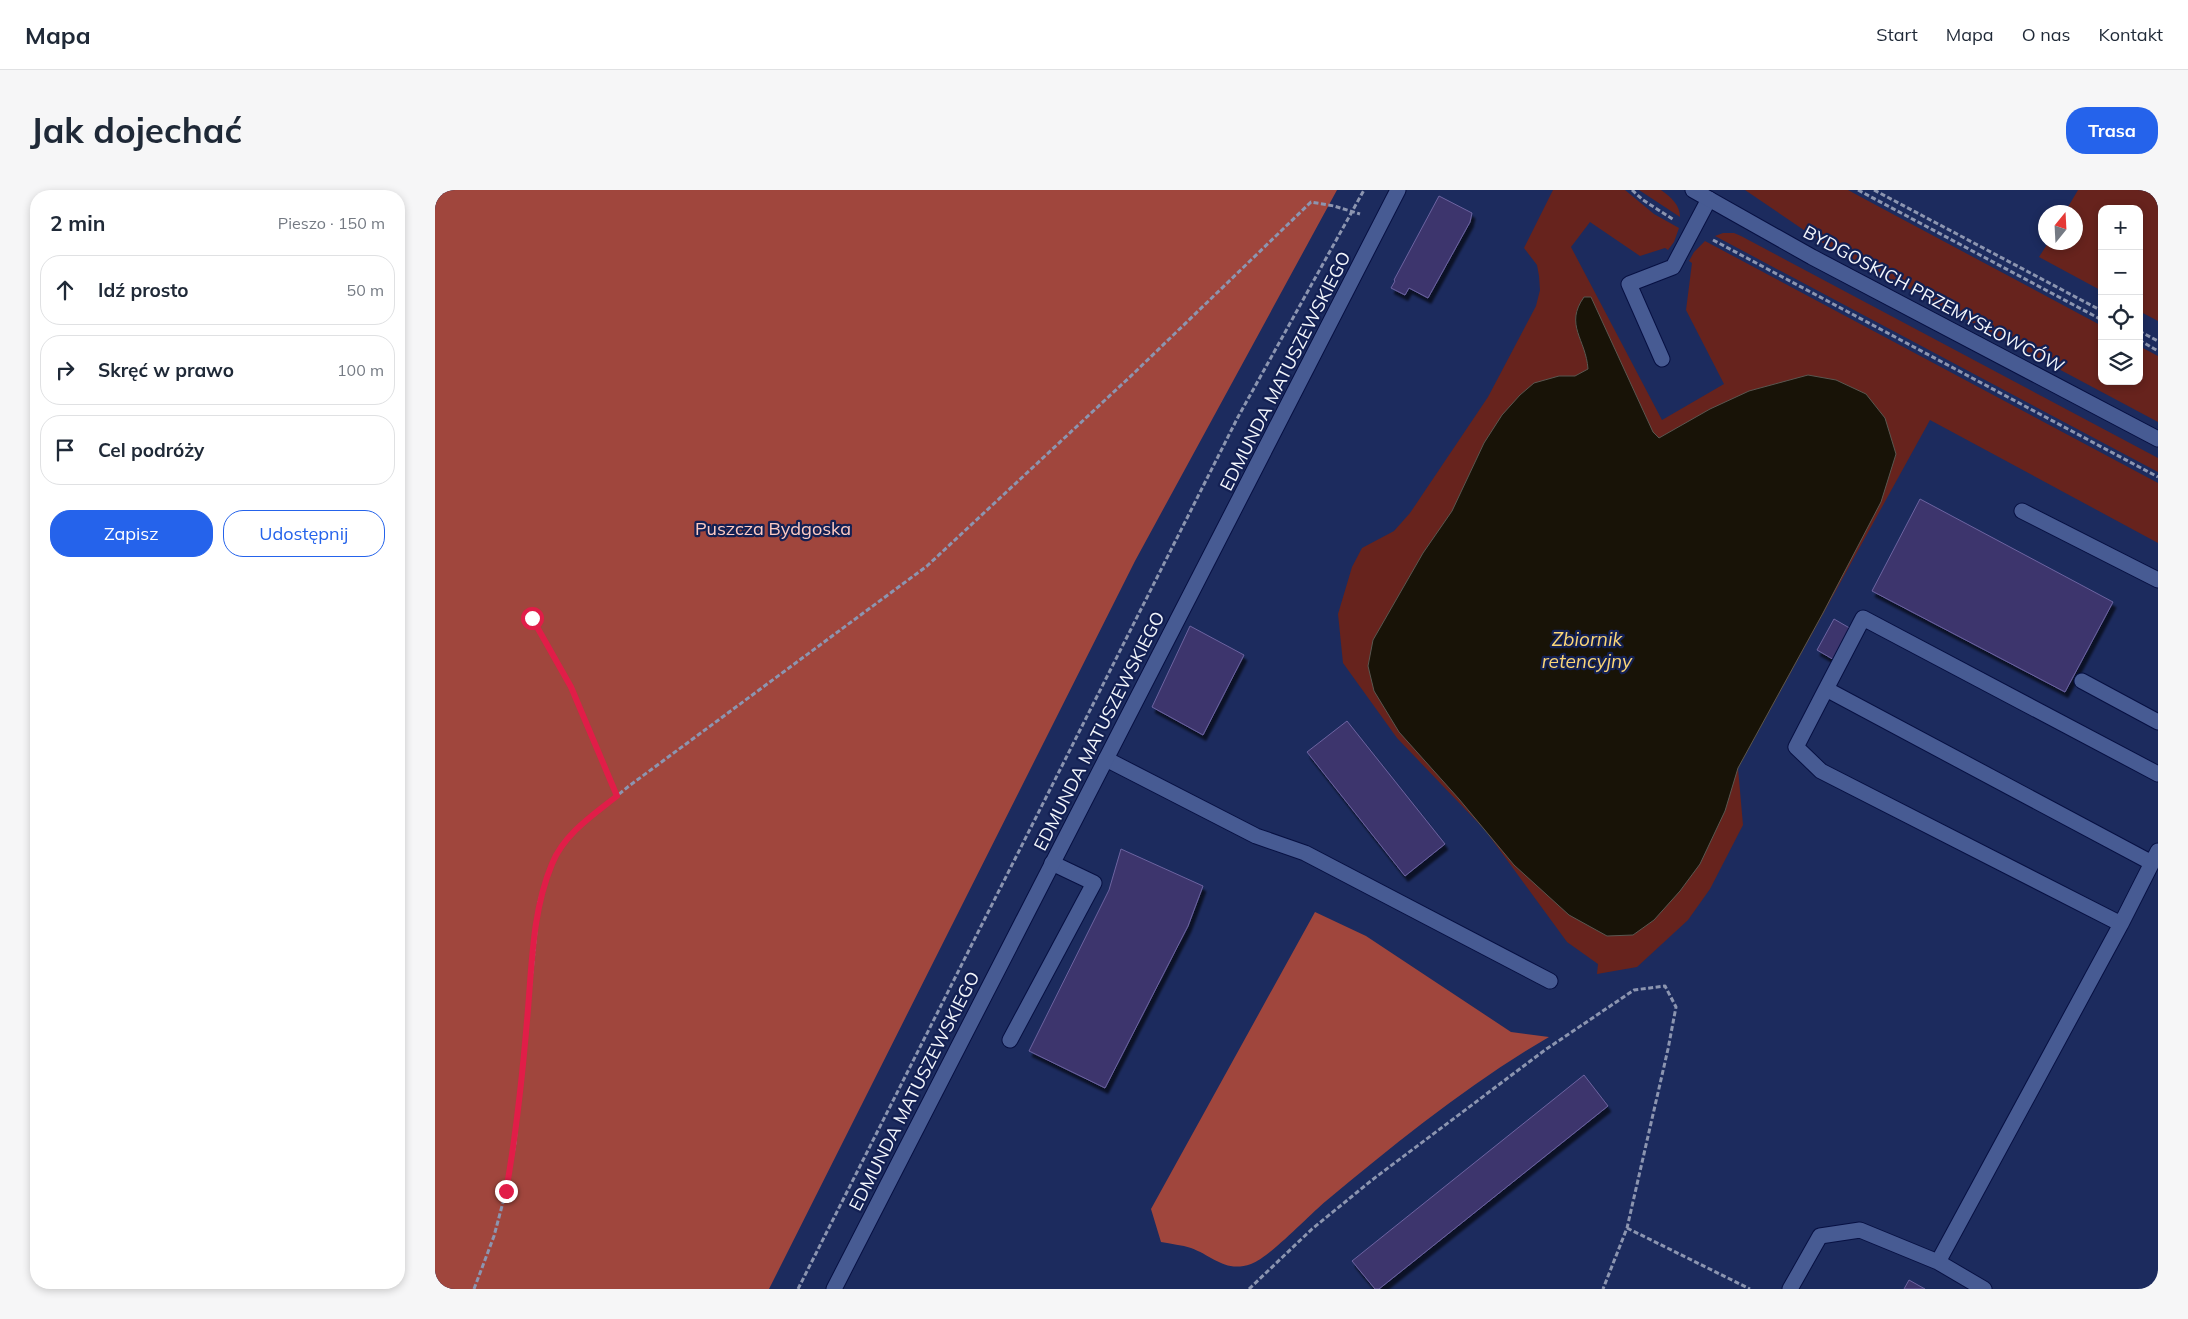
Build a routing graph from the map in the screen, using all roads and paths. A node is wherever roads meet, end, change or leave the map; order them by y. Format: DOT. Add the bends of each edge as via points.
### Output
graph roads {
  1 [pos="1364,190"];
  2 [pos="1398,190"];
  3 [pos="1632,190"];
  4 [pos="1693,190"];
  5 [pos="1858,190"];
  6 [pos="1874,190"];
  7 [pos="1709,199"];
  8 [pos="1353,211"];
  9 [pos="1382,223"];
  10 [pos="1693,230"];
  11 [pos="2098,309"];
  12 [pos="2098,318"];
  13 [pos="2143,333"];
  14 [pos="2158,341"];
  15 [pos="2143,342"];
  16 [pos="2158,350"];
  17 [pos="1662,359"];
  18 [pos="2158,439"];
  19 [pos="2158,477"];
  20 [pos="2022,511"];
  21 [pos="2158,580"];
  22 [pos="532,618"];
  23 [pos="2082,681"];
  24 [pos="1826,689"];
  25 [pos="2158,722"];
  26 [pos="1106,759"];
  27 [pos="2158,774"];
  28 [pos="617,796"];
  29 [pos="2155,857"];
  30 [pos="1052,863"];
  31 [pos="2121,924"];
  32 [pos="1550,982"];
  33 [pos="1010,1040"];
  34 [pos="1627,1228"];
  35 [pos="1938,1262"];
  36 [pos="474,1289"];
  37 [pos="798,1289"];
  38 [pos="834,1289"];
  39 [pos="1249,1289"];
  40 [pos="1603,1289"];
  41 [pos="1750,1289"];
  42 [pos="1790,1289"];
  43 [pos="1984,1289"];
  1 -- 8 [label="path"];
  2 -- 9 [label="street, EDMUNDA MATUSZEWSKIEGO"];
  3 -- 10 [label="path" via="1657,210"];
  4 -- 7 [label="street, BYDGOSKICH PRZEMYSŁOWCÓW"];
  5 -- 12 [label="path"];
  6 -- 11 [label="path"];
  7 -- 10 [label="street"];
  7 -- 18 [label="street, BYDGOSKICH PRZEMYSŁOWCÓW" via="1812,257"];
  8 -- 9 [label="path"];
  8 -- 28 [label="path" via="1311,202 927,566"];
  8 -- 37 [label="path" via="1238,417"];
  9 -- 26 [label="street, EDMUNDA MATUSZEWSKIEGO"];
  10 -- 17 [label="street" via="1673,267 1629,284"];
  10 -- 19 [label="path"];
  13 -- 14 [label="path"];
  15 -- 16 [label="path"];
  20 -- 21 [label="street"];
  22 -- 28 [label="path" via="571,687"];
  23 -- 25 [label="street"];
  24 -- 27 [label="street" via="1863,618"];
  24 -- 29 [label="street"];
  24 -- 31 [label="street" via="1796,747 1821,771"];
  26 -- 30 [label="street, EDMUNDA MATUSZEWSKIEGO"];
  26 -- 32 [label="street" via="1256,836 1305,853"];
  28 -- 36 [label="path" via="567,839 552,862 539,901 515,1144 504,1200"];
  29 -- 31 [label="street"];
  30 -- 33 [label="street" via="1094,884"];
  30 -- 38 [label="street, EDMUNDA MATUSZEWSKIEGO"];
  31 -- 35 [label="street"];
  34 -- 39 [label="path" via="1676,1007 1665,986 1634,990 1545,1050 1371,1180 1311,1229"];
  34 -- 40 [label="path"];
  34 -- 41 [label="path"];
  35 -- 42 [label="street" via="1860,1230 1820,1236"];
  35 -- 43 [label="street"];
}
